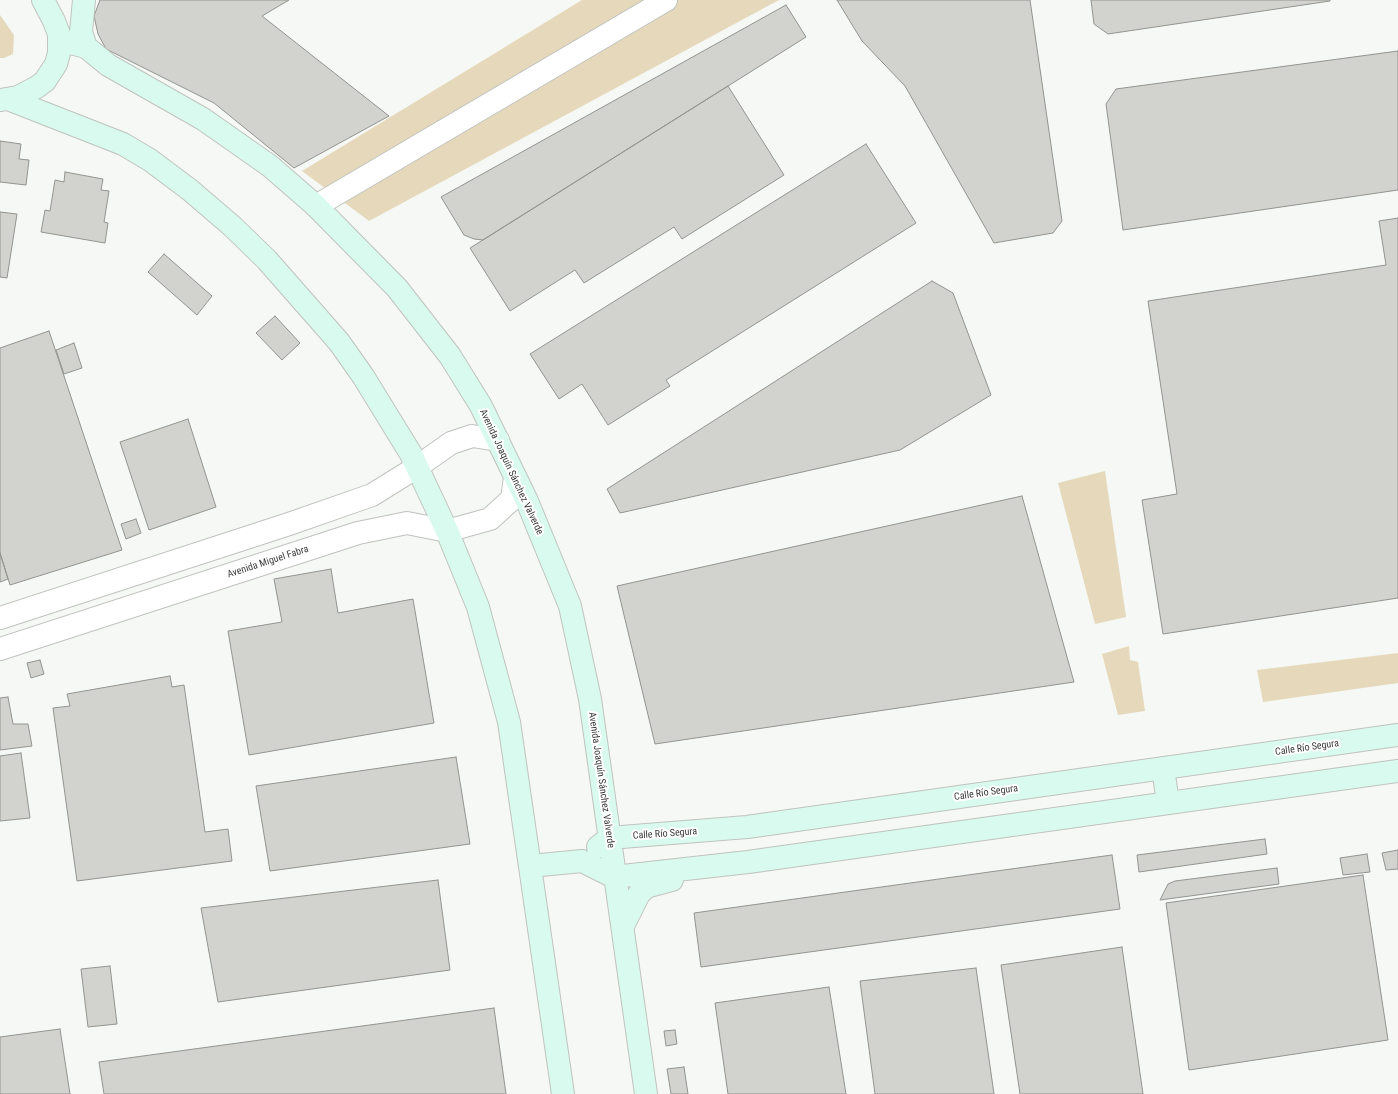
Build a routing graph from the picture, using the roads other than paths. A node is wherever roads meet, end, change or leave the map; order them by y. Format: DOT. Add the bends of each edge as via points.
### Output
graph roads {
  1 [pos="43,0"];
  2 [pos="75,0"];
  3 [pos="84,0"];
  4 [pos="666,0"];
  5 [pos="59,37"];
  6 [pos="86,47"];
  7 [pos="4,99"];
  8 [pos="316,206"];
  9 [pos="498,440"];
  10 [pos="416,467"];
  11 [pos="515,477"];
  12 [pos="447,531"];
  13 [pos="0,618"];
  14 [pos="0,649"];
  15 [pos="1398,735"];
  16 [pos="1163,768"];
  17 [pos="1398,771"];
  18 [pos="1168,803"];
  19 [pos="610,846"];
  20 [pos="582,861"];
  21 [pos="748,862"];
  22 [pos="530,866"];
  23 [pos="614,877"];
  24 [pos="623,926"];
  25 [pos="563,1094"];
  26 [pos="646,1094"];
  1 -- 5 [label="main road"];
  2 -- 5 [label="main road" via="67,12"];
  3 -- 6 [label="main road" via="82,32"];
  4 -- 8 [label="street"];
  5 -- 6 [label="main road, Avenida Joaquín Sánchez Valverde"];
  5 -- 7 [label="main road" via="56,64 45,81 28,92"];
  6 -- 8 [label="main road, Avenida Joaquín Sánchez Valverde" via="108,65 203,119 270,166"];
  7 -- 10 [label="main road" via="123,144 150,160 190,190 232,226 267,260 339,342 363,376 411,454"];
  8 -- 9 [label="main road, Avenida Joaquín Sánchez Valverde" via="397,288 441,344 481,406"];
  9 -- 10 [label="street" via="472,436 451,443"];
  9 -- 11 [label="main road, Avenida Joaquín Sánchez Valverde"];
  10 -- 12 [label="main road"];
  10 -- 13 [label="street" via="372,495"];
  11 -- 12 [label="street, Avenida Miguel Fabra" via="512,499 490,519"];
  11 -- 19 [label="main road, Avenida Joaquín Sánchez Valverde" via="570,606 590,699"];
  12 -- 14 [label="street, Avenida Miguel Fabra" via="407,523 358,533"];
  12 -- 22 [label="main road" via="478,607 509,722"];
  15 -- 16 [label="main road, Calle Río Segura"];
  16 -- 18 [label="main road"];
  16 -- 19 [label="main road, Calle Río Segura"];
  17 -- 18 [label="main road"];
  18 -- 21 [label="main road"];
  19 -- 20 [label="main road"];
  19 -- 23 [label="main road, Avenida Joaquín Sánchez Valverde"];
  20 -- 22 [label="main road"];
  20 -- 23 [label="main road"];
  21 -- 23 [label="main road"];
  21 -- 24 [label="main road" via="646,887 638,894"];
  22 -- 25 [label="main road"];
  23 -- 24 [label="main road, Avenida Joaquín Sánchez Valverde"];
  24 -- 26 [label="main road, Avenida Joaquín Sánchez Valverde"];
}
